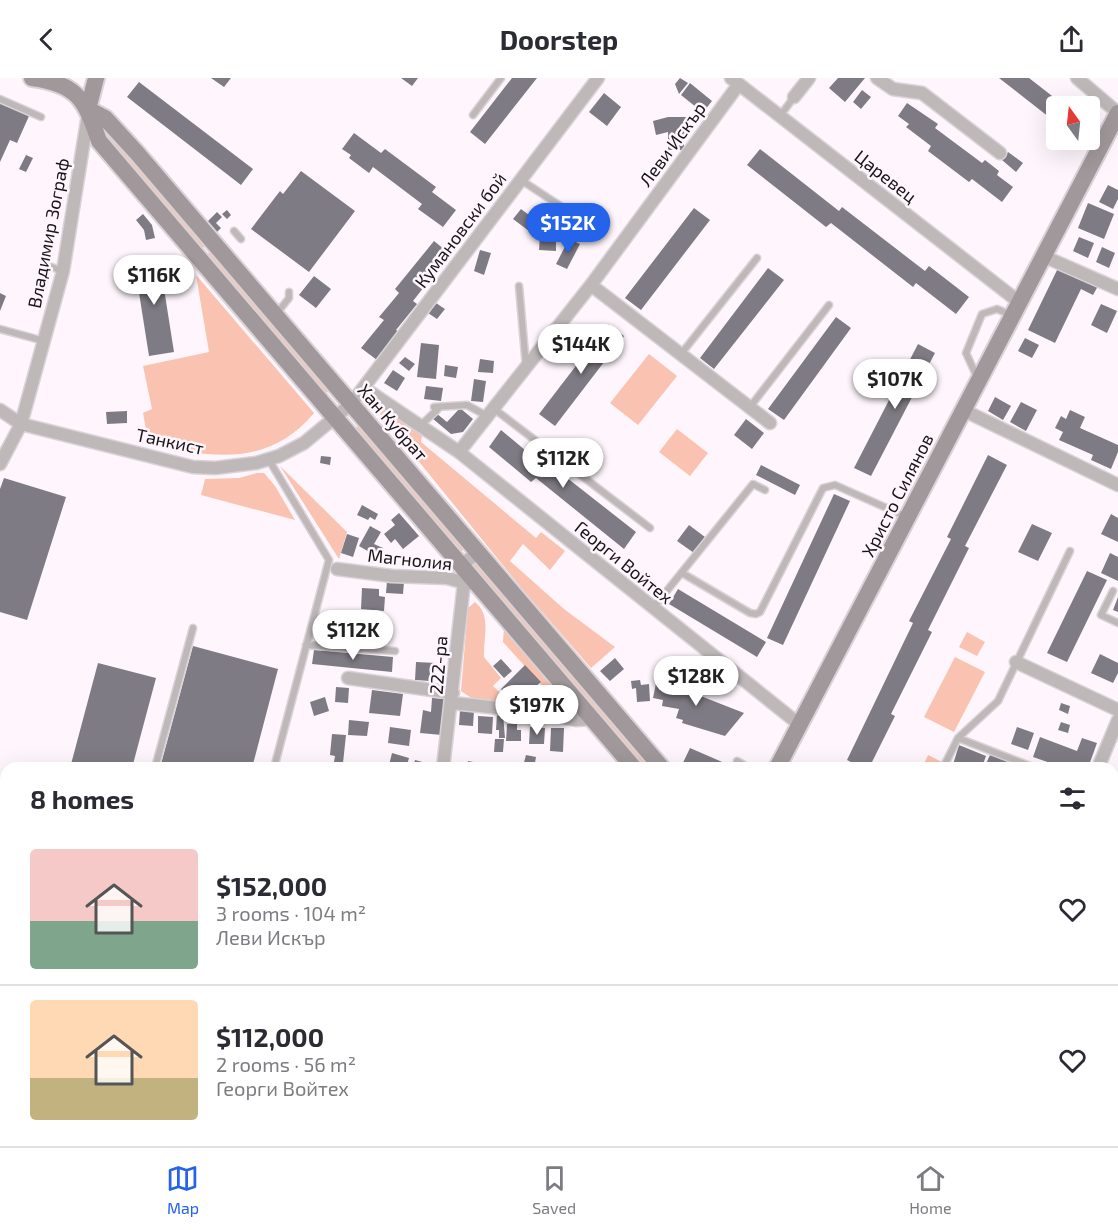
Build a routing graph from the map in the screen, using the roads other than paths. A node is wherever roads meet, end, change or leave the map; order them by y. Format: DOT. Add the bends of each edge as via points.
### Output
graph roads {
  1 [pos="32,78"];
  2 [pos="96,78"];
  3 [pos="501,78"];
  4 [pos="598,78"];
  5 [pos="809,78"];
  6 [pos="877,78"];
  7 [pos="1077,78"];
  8 [pos="735,81"];
  9 [pos="794,97"];
  10 [pos="0,99"];
  11 [pos="88,109"];
  12 [pos="1118,113"];
  13 [pos="473,115"];
  14 [pos="780,116"];
  15 [pos="41,117"];
  16 [pos="1000,153"];
  17 [pos="521,180"];
  18 [pos="580,219"];
  19 [pos="234,231"];
  20 [pos="241,239"];
  21 [pos="1043,256"];
  22 [pos="757,258"];
  23 [pos="43,264"];
  24 [pos="63,271"];
  25 [pos="591,285"];
  26 [pos="519,286"];
  27 [pos="1118,289"];
  28 [pos="289,292"];
  29 [pos="829,305"];
  30 [pos="1015,309"];
  31 [pos="275,316"];
  32 [pos="0,329"];
  33 [pos="44,341"];
  34 [pos="680,355"];
  35 [pos="526,366"];
  36 [pos="978,379"];
  37 [pos="364,388"];
  38 [pos="351,405"];
  39 [pos="750,407"];
  40 [pos="0,410"];
  41 [pos="963,410"];
  42 [pos="490,412"];
  43 [pos="337,418"];
  44 [pos="770,423"];
  45 [pos="21,424"];
  46 [pos="421,425"];
  47 [pos="459,452"];
  48 [pos="269,460"];
  49 [pos="0,464"];
  50 [pos="1118,485"];
  51 [pos="765,489"];
  52 [pos="907,517"];
  53 [pos="650,528"];
  54 [pos="1070,551"];
  55 [pos="478,552"];
  56 [pos="462,565"];
  57 [pos="337,569"];
  58 [pos="682,573"];
  59 [pos="472,585"];
  60 [pos="1113,591"];
  61 [pos="653,608"];
  62 [pos="1118,623"];
  63 [pos="193,628"];
  64 [pos="306,645"];
  65 [pos="395,651"];
  66 [pos="1016,662"];
  67 [pos="348,678"];
  68 [pos="453,698"];
  69 [pos="1118,710"];
  70 [pos="592,719"];
  71 [pos="1118,720"];
  72 [pos="800,725"];
  73 [pos="958,738"];
  74 [pos="157,762"];
  75 [pos="276,762"];
  76 [pos="444,762"];
  77 [pos="629,762"];
  78 [pos="657,762"];
  79 [pos="780,762"];
  80 [pos="946,762"];
  81 [pos="1020,762"];
  82 [pos="1100,762"];
  1 -- 11 [label="street, Хан Кубрат" via="66,86 75,91"];
  2 -- 11 [label="street"];
  3 -- 13 [label="lane"];
  4 -- 17 [label="street, Кумановски бой"];
  5 -- 9 [label="street"];
  6 -- 16 [label="street" via="893,89 922,93"];
  7 -- 12 [label="street"];
  8 -- 14 [label="street, Царевец"];
  8 -- 25 [label="street, Леви Искър"];
  9 -- 14 [label="lane"];
  10 -- 15 [label="lane"];
  11 -- 24 [label="street, Владимир Зограф"];
  11 -- 31 [label="street, Хан Кубрат" via="110,123"];
  11 -- 43 [label="street, Хан Кубрат" via="99,141"];
  12 -- 21 [label="street, Христо Силянов"];
  14 -- 30 [label="street, Царевец"];
  17 -- 18 [label="lane"];
  17 -- 37 [label="street, Кумановски бой"];
  19 -- 20 [label="lane"];
  21 -- 27 [label="street"];
  21 -- 30 [label="street, Христо Силянов"];
  22 -- 34 [label="lane"];
  23 -- 24 [label="lane"];
  24 -- 33 [label="street, Владимир Зограф"];
  25 -- 34 [label="street"];
  25 -- 35 [label="street, Леви Искър"];
  26 -- 35 [label="lane"];
  28 -- 31 [label="lane" via="289,298"];
  29 -- 39 [label="lane"];
  30 -- 36 [label="street, Христо Силянов"];
  30 -- 36 [label="lane" via="982,314 966,353"];
  31 -- 38 [label="street, Хан Кубрат"];
  32 -- 33 [label="lane"];
  33 -- 45 [label="street, Владимир Зограф"];
  34 -- 39 [label="street"];
  35 -- 42 [label="street, Леви Искър"];
  36 -- 41 [label="street, Христо Силянов"];
  37 -- 38 [label="street, Кумановски бой"];
  37 -- 46 [label="street, Георги Войтех"];
  38 -- 43 [label="street, Кумановски бой"];
  38 -- 55 [label="street, Хан Кубрат"];
  39 -- 44 [label="street"];
  40 -- 45 [label="street, Танкист"];
  41 -- 50 [label="street"];
  41 -- 52 [label="street, Христо Силянов"];
  42 -- 46 [label="lane" via="467,405 437,407"];
  42 -- 47 [label="street, Леви Искър"];
  42 -- 53 [label="lane"];
  43 -- 48 [label="street, Танкист" via="304,443"];
  43 -- 56 [label="street, Хан Кубрат"];
  45 -- 48 [label="street, Танкист" via="193,466 234,467"];
  45 -- 49 [label="street, Владимир Зограф"];
  46 -- 47 [label="street, Георги Войтех"];
  47 -- 61 [label="street, Георги Войтех"];
  48 -- 64 [label="lane" via="329,560"];
  51 -- 58 [label="lane" via="753,484"];
  52 -- 58 [label="lane" via="835,485 823,488 756,615"];
  52 -- 72 [label="street, Христо Силянов"];
  54 -- 66 [label="lane"];
  55 -- 56 [label="street"];
  55 -- 78 [label="street, Хан Кубрат"];
  56 -- 59 [label="street, Хан Кубрат"];
  57 -- 59 [label="street, Магнолия" via="447,578"];
  58 -- 61 [label="lane"];
  59 -- 68 [label="street, 222-ра"];
  59 -- 70 [label="street, Хан Кубрат"];
  60 -- 62 [label="lane" via="1101,615"];
  61 -- 72 [label="street, Георги Войтех"];
  63 -- 74 [label="lane"];
  64 -- 65 [label="lane"];
  64 -- 75 [label="lane"];
  66 -- 69 [label="street"];
  66 -- 73 [label="lane" via="998,701"];
  67 -- 68 [label="street"];
  68 -- 70 [label="street" via="576,720"];
  68 -- 76 [label="street, 222-ра"];
  70 -- 77 [label="street, Хан Кубрат"];
  71 -- 82 [label="street"];
  72 -- 79 [label="street, Христо Силянов"];
  73 -- 80 [label="lane"];
  73 -- 81 [label="lane"];
}
